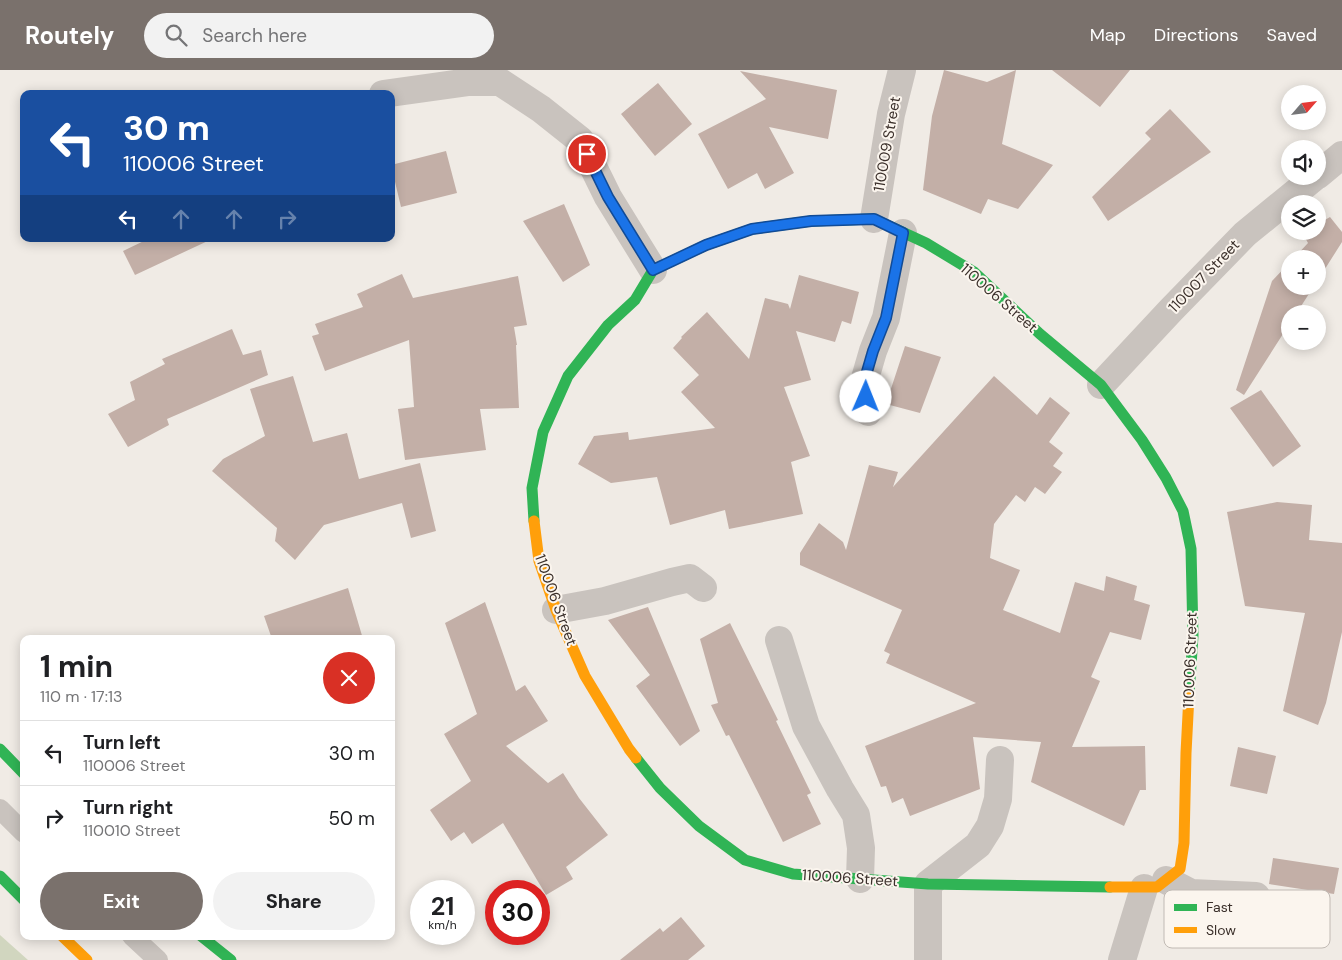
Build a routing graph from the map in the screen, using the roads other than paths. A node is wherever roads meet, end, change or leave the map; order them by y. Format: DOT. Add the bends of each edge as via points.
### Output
graph roads {
  1 [pos="902,70"];
  2 [pos="499,76"];
  3 [pos="395,92"];
  4 [pos="1342,155"];
  5 [pos="1326,168"];
  6 [pos="1306,185"];
  7 [pos="874,219"];
  8 [pos="903,233"];
  9 [pos="653,270"];
  10 [pos="1101,385"];
  11 [pos="868,412"];
  12 [pos="703,588"];
  13 [pos="556,610"];
  14 [pos="779,640"];
  15 [pos="0,749"];
  16 [pos="1000,760"];
  17 [pos="20,770"];
  18 [pos="0,809"];
  19 [pos="20,829"];
  20 [pos="0,876"];
  21 [pos="860,879"];
  22 [pos="928,884"];
  23 [pos="1155,884"];
  24 [pos="1179,890"];
  25 [pos="20,896"];
  26 [pos="66,940"];
  27 [pos="136,940"];
  28 [pos="206,940"];
  29 [pos="87,960"];
  30 [pos="158,960"];
  31 [pos="231,960"];
  32 [pos="928,960"];
  33 [pos="1122,960"];
  1 -- 7 [label="street, 110009 Street" via="891,114"];
  2 -- 3 [label="street"];
  2 -- 9 [label="street" via="580,140 608,197"];
  4 -- 5 [label="street, 110007 Street"];
  6 -- 10 [label="street, 110007 Street" via="1245,234"];
  7 -- 8 [label="street, 110006 Street"];
  7 -- 9 [label="street, 110006 Street" via="811,221 752,229 706,245"];
  8 -- 10 [label="street, 110006 Street" via="974,272"];
  8 -- 11 [label="street" via="886,318 864,382"];
  9 -- 13 [label="street, 110006 Street" via="635,300 608,325 568,376 543,432 532,488 534,532 539,561"];
  10 -- 23 [label="street, 110006 Street" via="1166,478 1183,511 1191,549 1193,636 1184,843 1180,869"];
  12 -- 13 [label="street" via="690,578 605,602"];
  13 -- 21 [label="street, 110006 Street" via="585,676 630,749 660,788 699,826 745,860 793,874"];
  14 -- 21 [label="street" via="806,726 856,815 861,848"];
  15 -- 17 [label="street"];
  16 -- 22 [label="street" via="998,799 990,826 978,845"];
  18 -- 19 [label="lane"];
  20 -- 25 [label="street"];
  21 -- 22 [label="street, 110006 Street"];
  22 -- 23 [label="street, 110006 Street"];
  22 -- 32 [label="street"];
  23 -- 24 [label="street"];
  23 -- 33 [label="street"];
  26 -- 29 [label="street"];
  27 -- 30 [label="lane"];
  28 -- 31 [label="street"];
}
